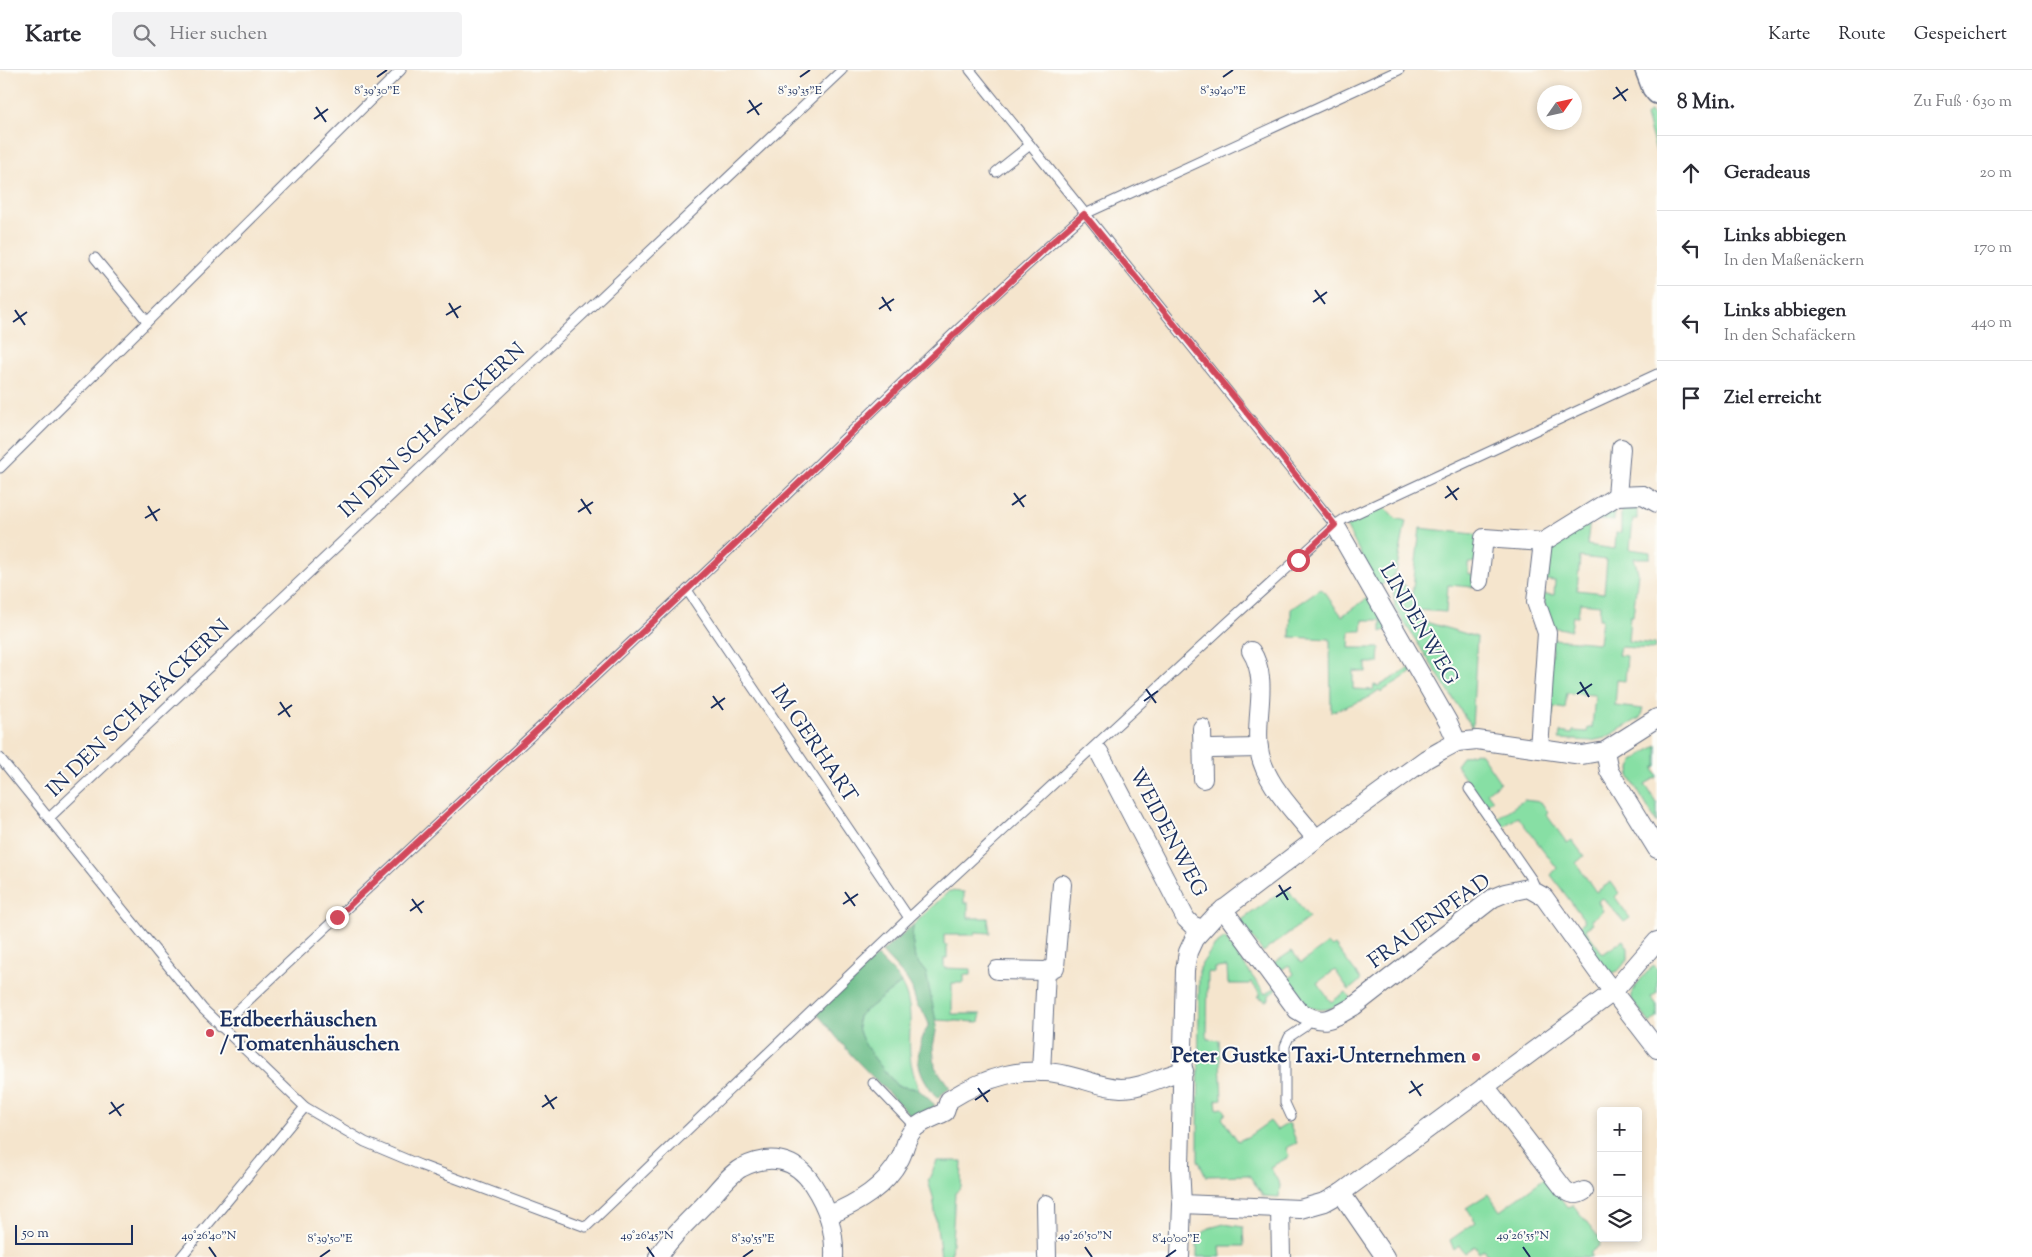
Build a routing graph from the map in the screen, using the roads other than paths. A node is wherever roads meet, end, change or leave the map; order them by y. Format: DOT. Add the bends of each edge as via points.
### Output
graph roads {
  1 [pos="401,70"];
  2 [pos="842,70"];
  3 [pos="970,70"];
  4 [pos="1399,70"];
  5 [pos="1646,70"];
  6 [pos="1657,93"];
  7 [pos="1030,145"];
  8 [pos="996,172"];
  9 [pos="1084,214"];
  10 [pos="95,258"];
  11 [pos="147,321"];
  12 [pos="1657,374"];
  13 [pos="1621,448"];
  14 [pos="0,468"];
  15 [pos="1617,496"];
  16 [pos="1657,504"];
  17 [pos="1336,528"];
  18 [pos="1543,542"];
  19 [pos="1479,581"];
  20 [pos="687,590"];
  21 [pos="1251,651"];
  22 [pos="1657,718"];
  23 [pos="1202,728"];
  24 [pos="1457,742"];
  25 [pos="1259,748"];
  26 [pos="1539,749"];
  27 [pos="1605,751"];
  28 [pos="1099,752"];
  29 [pos="1203,752"];
  30 [pos="0,758"];
  31 [pos="1203,779"];
  32 [pos="1470,788"];
  33 [pos="49,818"];
  34 [pos="1316,839"];
  35 [pos="1655,842"];
  36 [pos="1062,884"];
  37 [pos="1537,892"];
  38 [pos="1223,909"];
  39 [pos="909,918"];
  40 [pos="1202,929"];
  41 [pos="1657,941"];
  42 [pos="997,970"];
  43 [pos="1046,971"];
  44 [pos="1613,992"];
  45 [pos="1311,1019"];
  46 [pos="220,1027"];
  47 [pos="1657,1049"];
  48 [pos="1184,1071"];
  49 [pos="1041,1072"];
  50 [pos="873,1084"];
  51 [pos="1485,1086"];
  52 [pos="305,1107"];
  53 [pos="1291,1116"];
  54 [pos="915,1127"];
  55 [pos="1584,1190"];
  56 [pos="1341,1193"];
  57 [pos="1046,1204"];
  58 [pos="1182,1204"];
  59 [pos="1280,1209"];
  60 [pos="829,1215"];
  61 [pos="181,1257"];
  62 [pos="658,1257"];
  63 [pos="834,1257"];
  64 [pos="1048,1257"];
  65 [pos="1180,1257"];
  66 [pos="1281,1257"];
  67 [pos="1385,1257"];
  1 -- 11 [label="lane"];
  2 -- 33 [label="lane, IN DEN SCHAFÄCKERN"];
  3 -- 7 [label="lane"];
  4 -- 9 [label="lane"];
  5 -- 6 [label="street"];
  7 -- 8 [label="lane"];
  7 -- 9 [label="lane"];
  9 -- 17 [label="lane" via="1239,403"];
  9 -- 20 [label="lane"];
  10 -- 11 [label="lane"];
  11 -- 14 [label="lane"];
  12 -- 17 [label="lane" via="1344,519"];
  13 -- 15 [label="street"];
  15 -- 16 [label="street" via="1643,495"];
  15 -- 18 [label="street"];
  17 -- 24 [label="street, LINDENWEG"];
  17 -- 39 [label="lane" via="1227,623"];
  18 -- 19 [label="street" via="1482,536"];
  18 -- 26 [label="street" via="1536,602 1547,633"];
  20 -- 39 [label="lane, IM GERHART"];
  20 -- 46 [label="lane"];
  21 -- 25 [label="street" via="1257,659 1260,673"];
  22 -- 27 [label="street"];
  23 -- 29 [label="street"];
  24 -- 26 [label="street" via="1477,740"];
  24 -- 34 [label="street" via="1426,759"];
  25 -- 29 [label="street"];
  25 -- 34 [label="street" via="1277,790"];
  26 -- 27 [label="street" via="1582,755"];
  27 -- 35 [label="street" via="1609,771"];
  28 -- 40 [label="street, WEIDENWEG" via="1186,919"];
  29 -- 31 [label="street"];
  30 -- 33 [label="lane"];
  32 -- 37 [label="lane"];
  33 -- 46 [label="lane"];
  34 -- 38 [label="street"];
  36 -- 43 [label="street" via="1055,967"];
  37 -- 44 [label="street" via="1544,897"];
  37 -- 45 [label="street, FRAUENPFAD" via="1519,889 1493,898 1354,1006 1334,1018"];
  38 -- 40 [label="street"];
  38 -- 45 [label="street" via="1297,1010"];
  39 -- 52 [label="lane" via="586,1227 420,1166 365,1142"];
  40 -- 48 [label="street" via="1188,952 1185,970"];
  41 -- 44 [label="street"];
  42 -- 43 [label="street"];
  43 -- 49 [label="street"];
  44 -- 47 [label="street"];
  44 -- 51 [label="street"];
  45 -- 53 [label="lane" via="1290,1037 1285,1046 1285,1103"];
  46 -- 52 [label="lane"];
  48 -- 49 [label="street" via="1122,1088"];
  48 -- 58 [label="street" via="1180,1166"];
  49 -- 54 [label="street" via="987,1079 949,1100 945,1112"];
  50 -- 54 [label="lane"];
  51 -- 55 [label="street" via="1564,1189 1575,1195"];
  51 -- 56 [label="street"];
  52 -- 61 [label="lane"];
  54 -- 60 [label="street" via="907,1137 898,1164 885,1180 852,1206"];
  56 -- 59 [label="street" via="1325,1202"];
  56 -- 67 [label="street"];
  57 -- 64 [label="street"];
  58 -- 59 [label="street"];
  58 -- 65 [label="street"];
  59 -- 66 [label="street"];
  60 -- 62 [label="street" via="811,1182 798,1169 775,1158 757,1162 740,1169 729,1179 670,1239"];
  60 -- 63 [label="street"];
}
